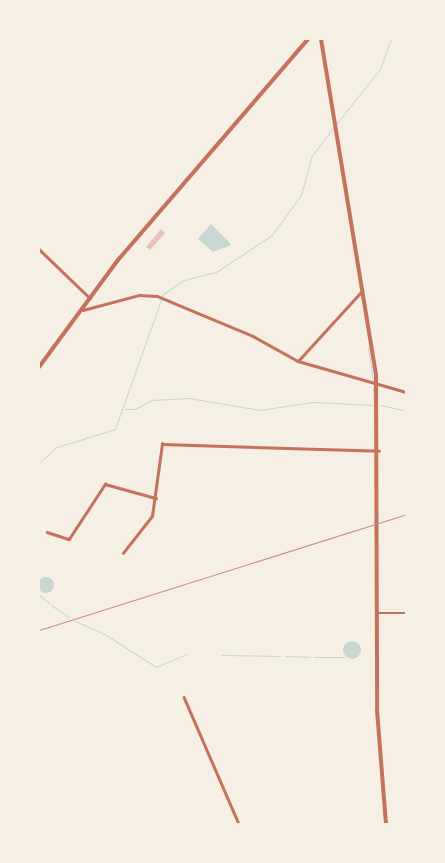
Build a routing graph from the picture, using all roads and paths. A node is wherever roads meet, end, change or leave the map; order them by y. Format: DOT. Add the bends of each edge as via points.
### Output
graph roads {
  1 [pos="308,39"];
  2 [pos="321,39"];
  3 [pos="39,249"];
  4 [pos="362,291"];
  5 [pos="90,298"];
  6 [pos="83,310"];
  7 [pos="298,361"];
  8 [pos="39,367"];
  9 [pos="376,384"];
  10 [pos="406,392"];
  11 [pos="379,451"];
  12 [pos="156,498"];
  13 [pos="47,532"];
  14 [pos="123,554"];
  15 [pos="378,613"];
  16 [pos="406,614"];
  17 [pos="184,697"];
  18 [pos="239,824"];
  19 [pos="386,824"];
  1 -- 5 [label="street"];
  2 -- 4 [label="street" via="332,123"];
  3 -- 5 [label="street"];
  4 -- 7 [label="street"];
  4 -- 9 [label="street"];
  5 -- 6 [label="street"];
  6 -- 7 [label="street" via="139,296 157,296"];
  6 -- 8 [label="street"];
  7 -- 9 [label="street"];
  9 -- 10 [label="street"];
  9 -- 11 [label="street"];
  11 -- 12 [label="street" via="162,444"];
  11 -- 15 [label="street"];
  12 -- 13 [label="street" via="105,484 70,539"];
  12 -- 14 [label="street" via="150,521"];
  15 -- 16 [label="street"];
  15 -- 19 [label="street" via="378,736"];
  17 -- 18 [label="street"];
}
